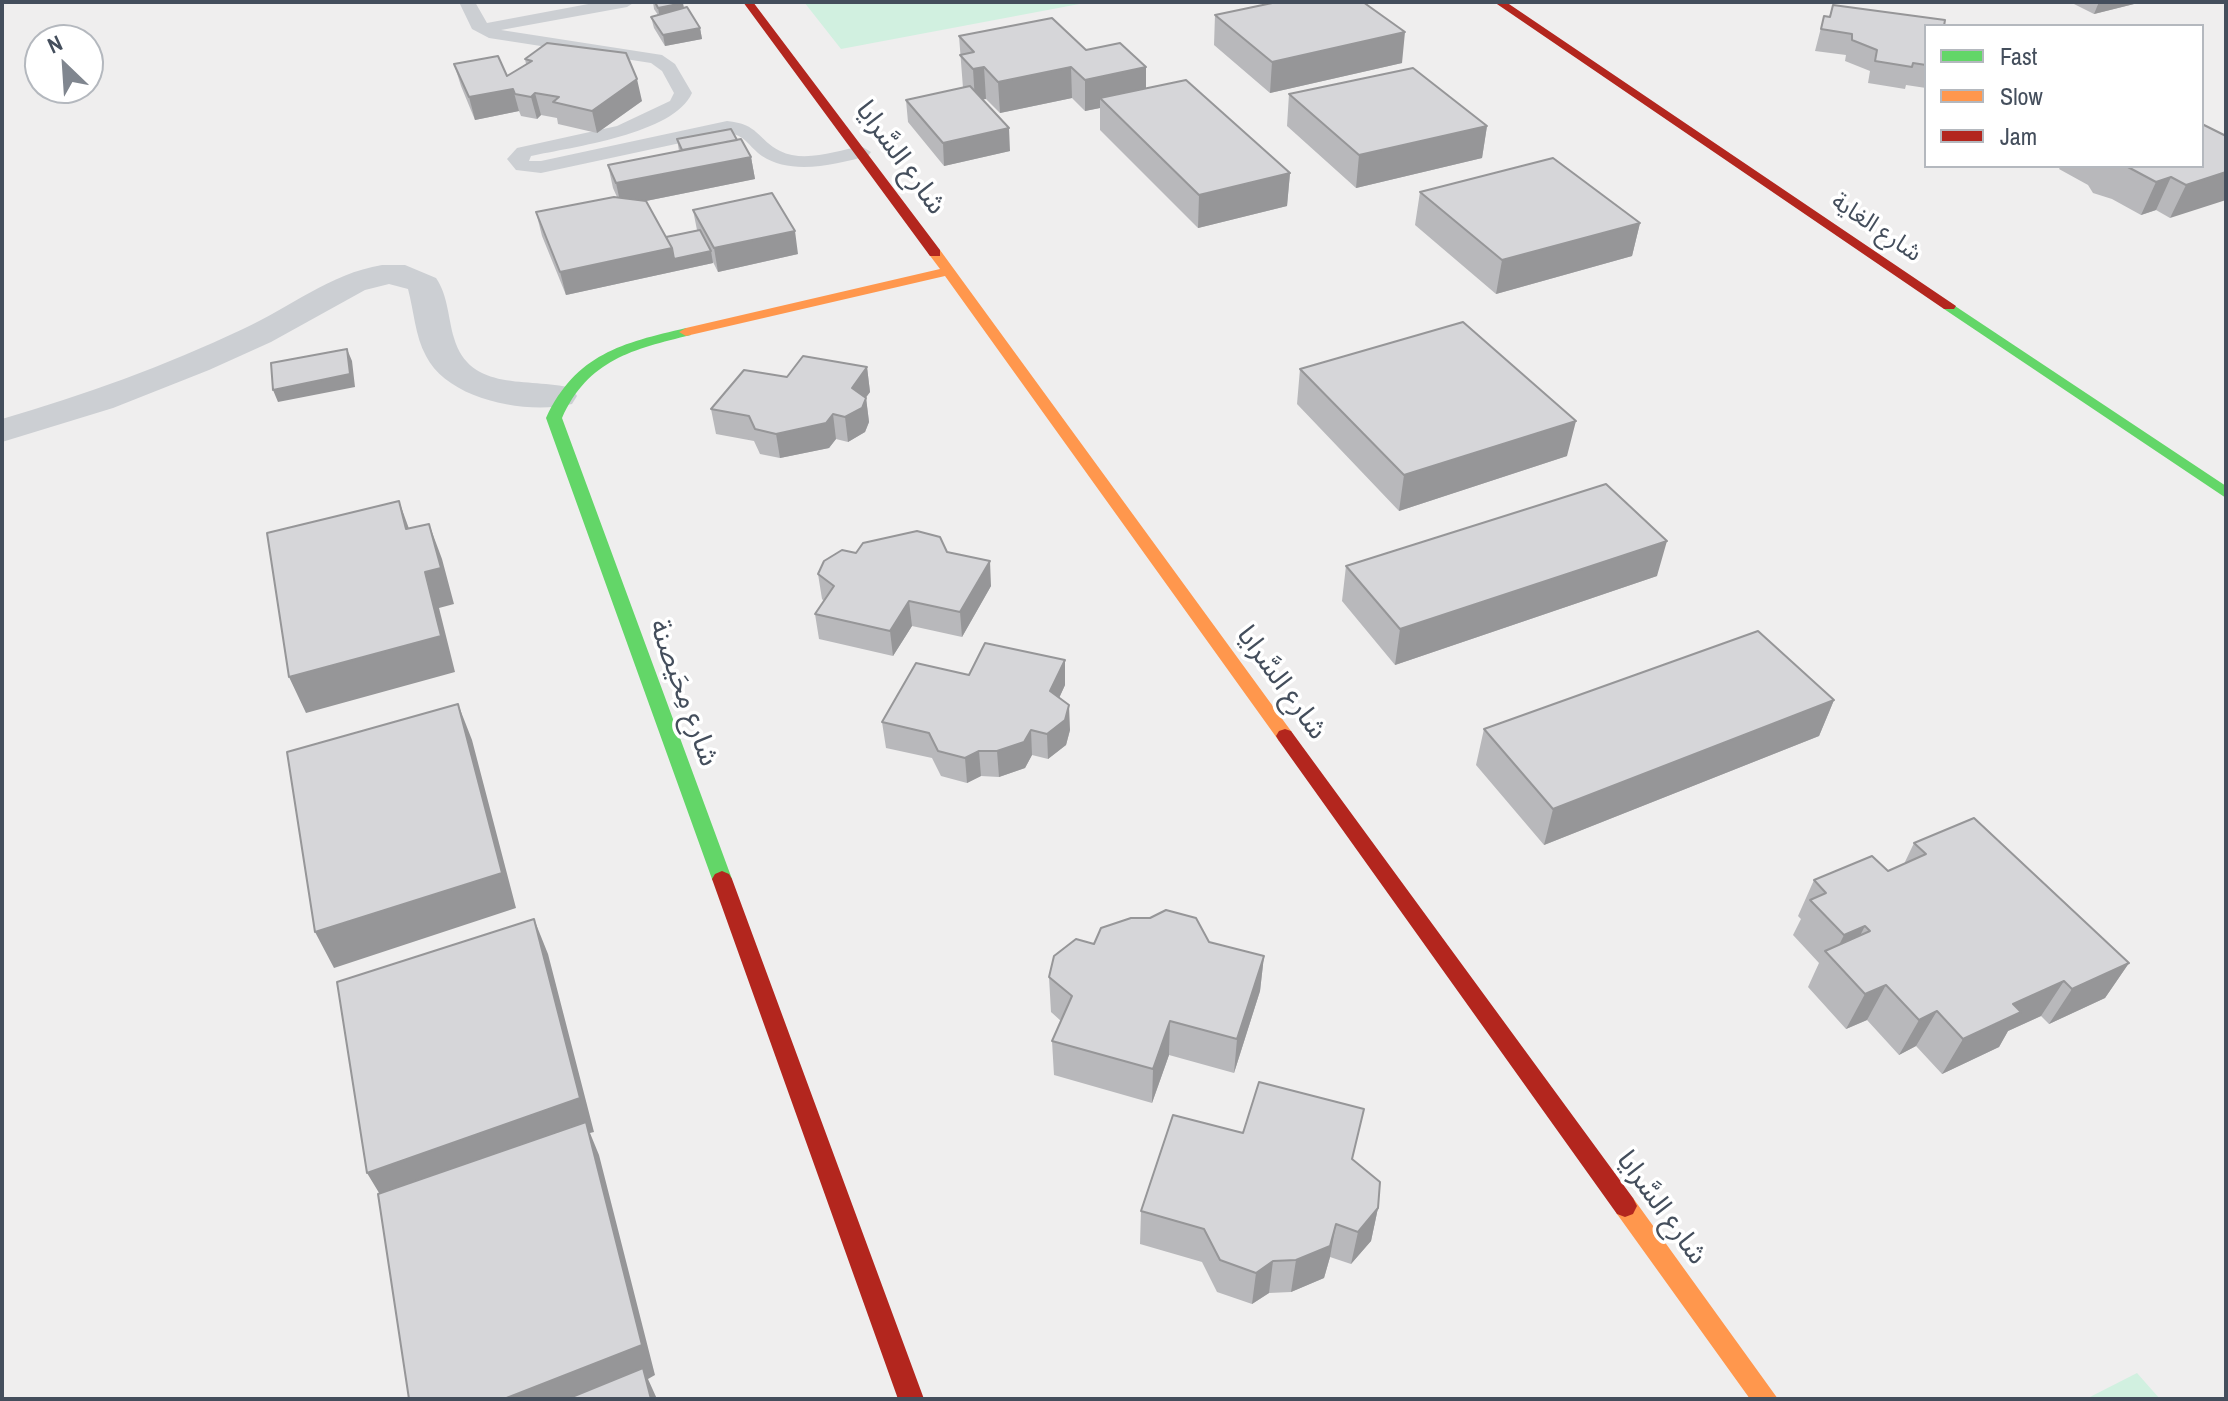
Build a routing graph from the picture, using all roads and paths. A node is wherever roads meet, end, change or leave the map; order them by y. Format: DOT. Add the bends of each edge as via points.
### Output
graph roads {
  1 [pos="467,2"];
  2 [pos="627,2"];
  3 [pos="748,2"];
  4 [pos="1499,2"];
  5 [pos="481,28"];
  6 [pos="861,152"];
  7 [pos="948,271"];
  8 [pos="559,396"];
  9 [pos="2,431"];
  10 [pos="2226,493"];
  11 [pos="911,1399"];
  12 [pos="1765,1399"];
  1 -- 5 [label="lane"];
  2 -- 5 [label="lane"];
  3 -- 6 [label="street, شارع السَّرايا"];
  4 -- 10 [label="street, شارع الغاية"];
  5 -- 6 [label="lane" via="656,59 669,68 683,93 678,104 623,130 524,152 517,159 523,166 541,167 727,127 747,130 770,153 794,160"];
  6 -- 7 [label="street, شارع السَّرايا"];
  7 -- 8 [label="street" via="632,344 575,375"];
  7 -- 12 [label="street, شارع السَّرايا"];
  8 -- 9 [label="street" via="493,388 463,378 445,361 424,285 388,274 350,284 260,334 166,375"];
  8 -- 11 [label="street, شارع مِحَيصنة" via="554,418 560,439"];
}
